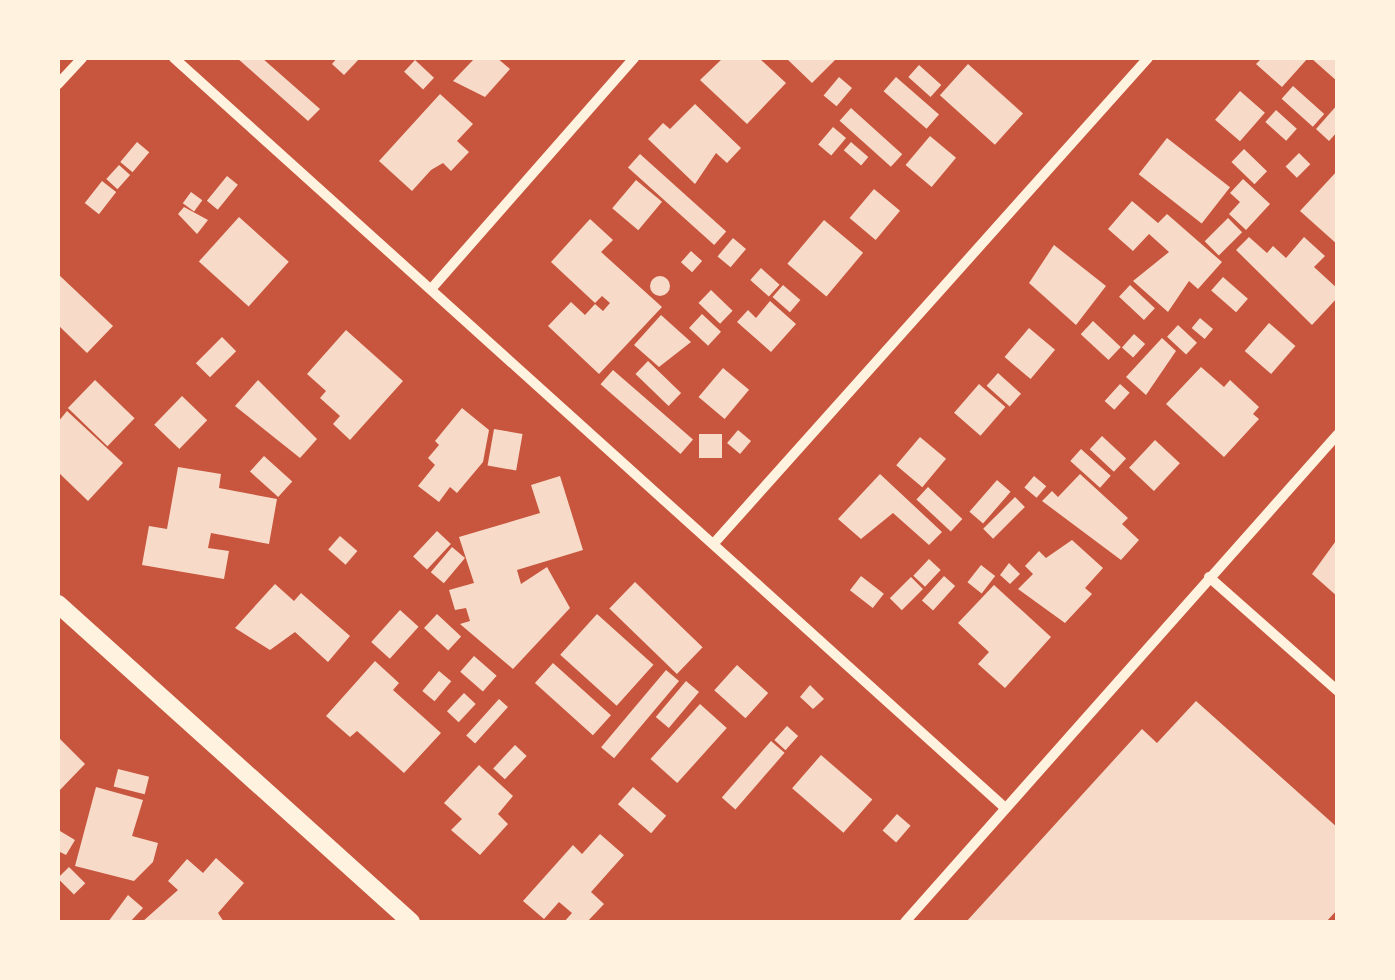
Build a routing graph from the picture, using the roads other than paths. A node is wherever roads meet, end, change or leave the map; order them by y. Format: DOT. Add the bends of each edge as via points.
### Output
graph roads {
  1 [pos="82,58"];
  2 [pos="174,58"];
  3 [pos="634,58"];
  4 [pos="1148,58"];
  5 [pos="58,84"];
  6 [pos="432,288"];
  7 [pos="1338,434"];
  8 [pos="716,540"];
  9 [pos="1209,577"];
  10 [pos="58,604"];
  11 [pos="1338,692"];
  12 [pos="1003,806"];
  13 [pos="411,922"];
  14 [pos="905,922"];
  1 -- 5 [label="street"];
  2 -- 6 [label="street"];
  3 -- 6 [label="street"];
  4 -- 8 [label="street"];
  6 -- 8 [label="street"];
  7 -- 9 [label="street"];
  8 -- 12 [label="street"];
  9 -- 11 [label="street"];
  9 -- 12 [label="street"];
  10 -- 13 [label="street"];
  12 -- 14 [label="street"];
}
